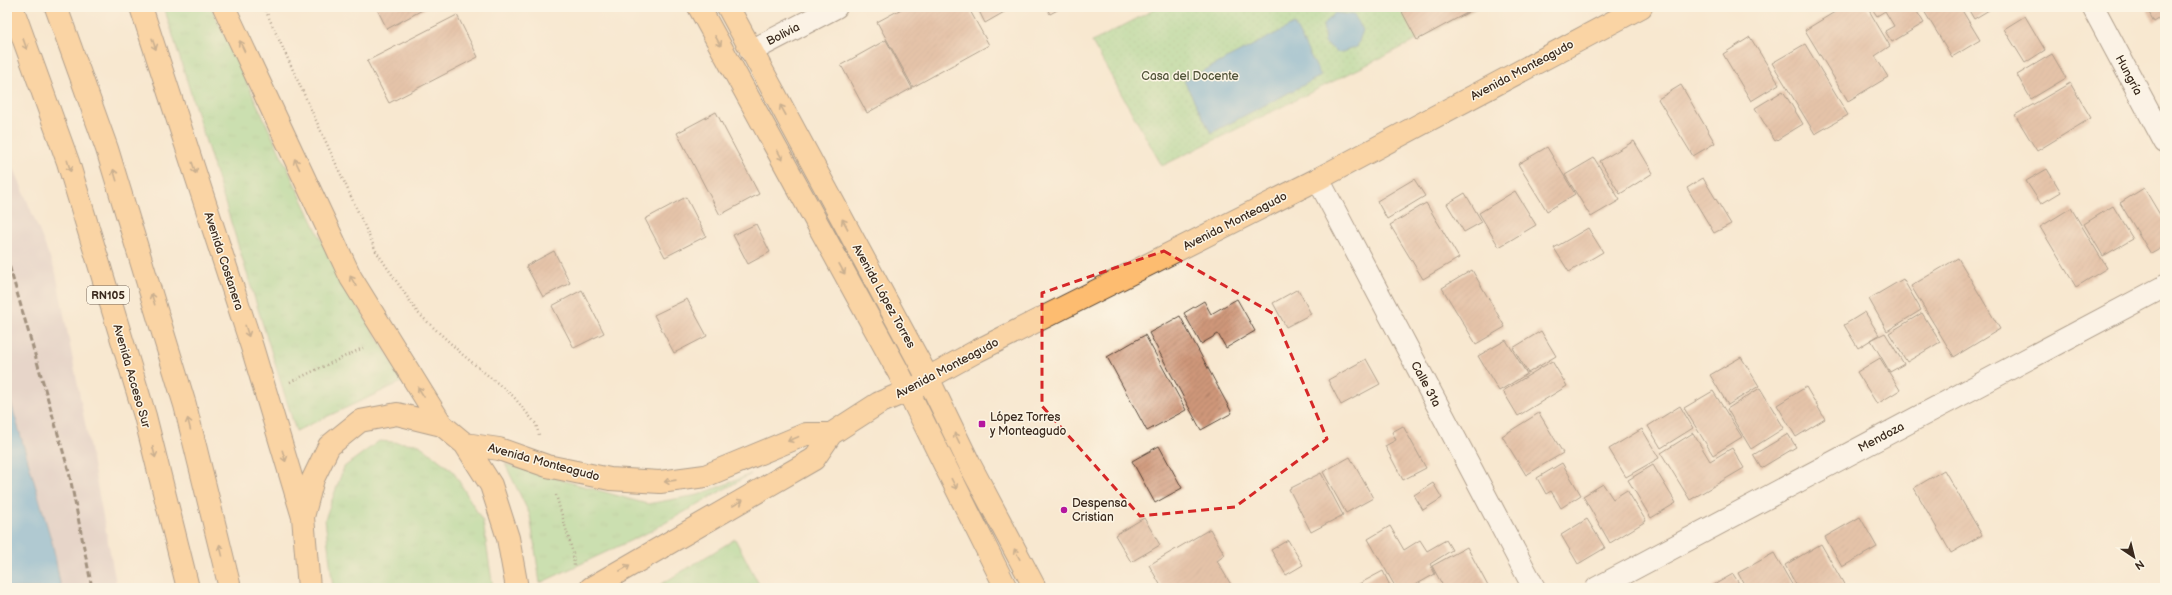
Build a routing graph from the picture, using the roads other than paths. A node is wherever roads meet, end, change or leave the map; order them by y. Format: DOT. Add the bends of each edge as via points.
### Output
graph roads {
  1 [pos="12,7"];
  2 [pos="56,7"];
  3 [pos="141,7"];
  4 [pos="224,7"];
  5 [pos="699,7"];
  6 [pos="728,7"];
  7 [pos="836,7"];
  8 [pos="2093,7"];
  9 [pos="1630,10"];
  10 [pos="751,51"];
  11 [pos="2165,142"];
  12 [pos="1318,180"];
  13 [pos="2165,286"];
  14 [pos="928,378"];
  15 [pos="908,390"];
  16 [pos="442,425"];
  17 [pos="831,434"];
  18 [pos="465,444"];
  19 [pos="303,517"];
  20 [pos="188,588"];
  21 [pos="230,588"];
  22 [pos="309,588"];
  23 [pos="517,588"];
  24 [pos="591,588"];
  25 [pos="1006,588"];
  26 [pos="1035,588"];
  27 [pos="1534,588"];
  28 [pos="1597,588"];
  1 -- 20 [label="main road, Avenida Acceso Sur / RN105, one-way" via="68,162 145,416"];
  21 -- 2 [label="main road, one-way" via="180,390 107,149"];
  3 -- 19 [label="main road, Avenida Costanera, one-way" via="252,347"];
  16 -- 4 [label="main road, Avenida Costanera, one-way" via="351,278"];
  5 -- 15 [label="main road, Avenida López Torres, one-way"];
  6 -- 10 [label="main road, Avenida López Torres"];
  7 -- 10 [label="street, Bolivia"];
  8 -- 11 [label="street, Hungría"];
  9 -- 12 [label="main road, Avenida Monteagudo"];
  14 -- 10 [label="main road, Avenida López Torres, one-way"];
  12 -- 14 [label="main road, Avenida Monteagudo"];
  12 -- 27 [label="street, Calle 31a"];
  13 -- 28 [label="street, Mendoza"];
  14 -- 15 [label="main road, Avenida Monteagudo" via="919,386"];
  26 -- 14 [label="main road, Avenida López Torres, one-way" via="969,463"];
  15 -- 17 [label="main road, Avenida Monteagudo" via="879,403"];
  15 -- 25 [label="main road, Avenida López Torres, one-way"];
  16 -- 18 [label="main road, Avenida Costanera"];
  16 -- 19 [label="main road, Avenida Costanera" via="397,414 360,422 329,446 313,479"];
  17 -- 18 [label="main road, Avenida Monteagudo, one-way" via="806,434 705,476 660,482 610,479 547,466 499,449"];
  24 -- 17 [label="main road, Avenida Monteagudo, one-way" via="814,459"];
  18 -- 23 [label="main road, Avenida Costanera" via="491,485 508,538"];
  19 -- 22 [label="main road, Avenida Costanera"];
}
